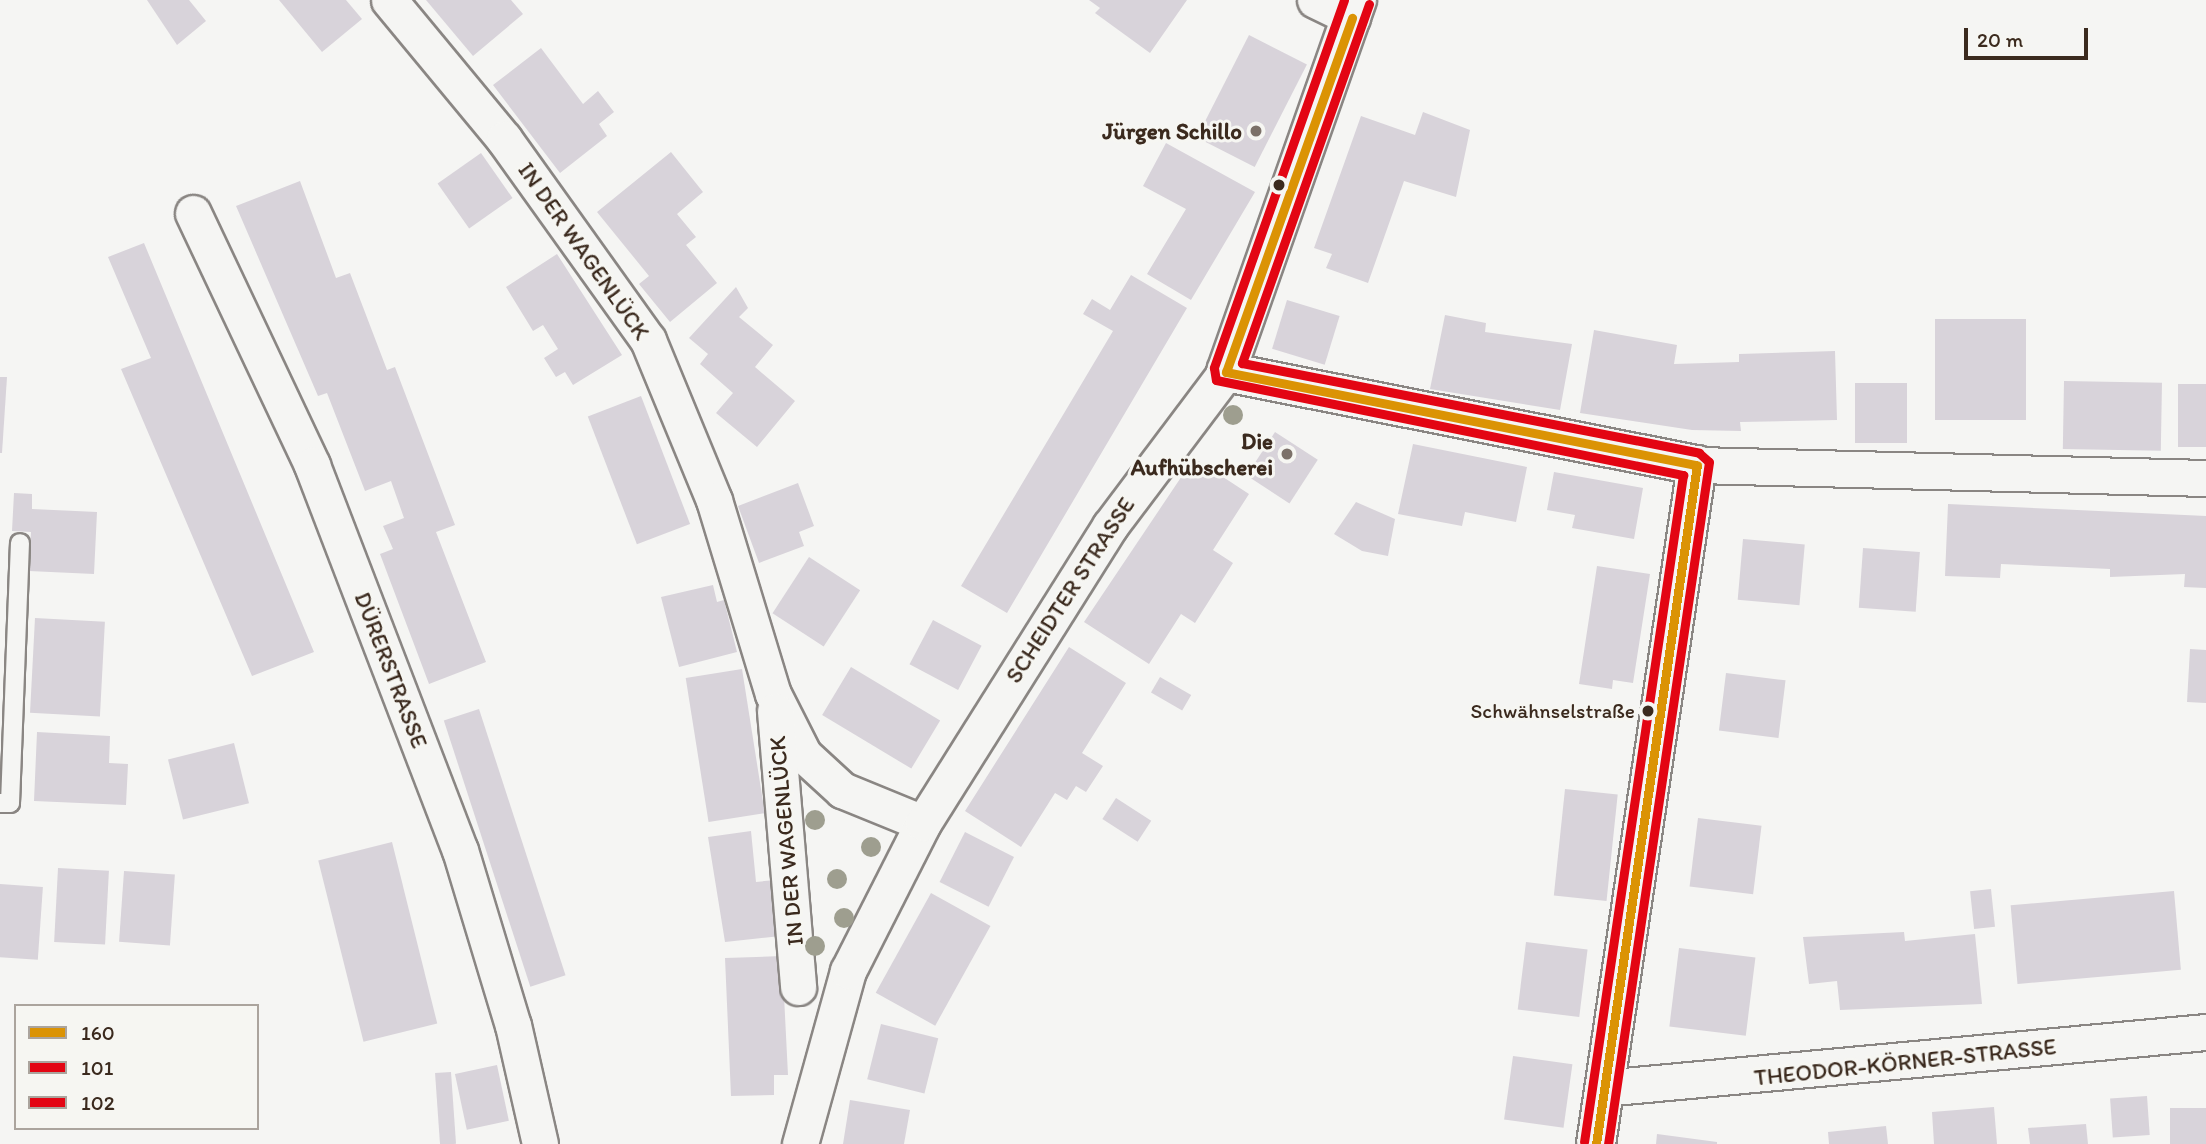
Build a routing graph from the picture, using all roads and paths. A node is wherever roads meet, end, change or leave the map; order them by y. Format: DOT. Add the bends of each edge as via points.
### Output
graph roads {
  1 [pos="389,0"];
  2 [pos="1315,0"];
  3 [pos="1354,9"];
  4 [pos="193,213"];
  5 [pos="1226,372"];
  6 [pos="1697,464"];
  7 [pos="2206,478"];
  8 [pos="20,542"];
  9 [pos="773,694"];
  10 [pos="0,803"];
  11 [pos="923,823"];
  12 [pos="798,987"];
  13 [pos="2206,1032"];
  14 [pos="1603,1088"];
  15 [pos="540,1144"];
  16 [pos="800,1144"];
  17 [pos="1596,1144"];
  1 -- 9 [label="street, IN DER WAGENLÜCK" via="504,139 648,340 714,500"];
  2 -- 3 [label="street"];
  3 -- 5 [label="street, SCHEIDTER STRASSE"];
  4 -- 15 [label="street, DÜRERSTRASSE" via="312,466 460,850 513,1025"];
  5 -- 6 [label="street"];
  5 -- 11 [label="street, SCHEIDTER STRASSE" via="1110,526"];
  6 -- 7 [label="street"];
  6 -- 14 [label="street"];
  8 -- 10 [label="lane" via="10,803"];
  9 -- 11 [label="street, IN DER WAGENLÜCK" via="804,755 842,790"];
  9 -- 12 [label="street, IN DER WAGENLÜCK"];
  11 -- 16 [label="street, SCHEIDTER STRASSE" via="848,971"];
  13 -- 14 [label="street, THEODOR-KÖRNER-STRASSE"];
  14 -- 17 [label="street"];
}
